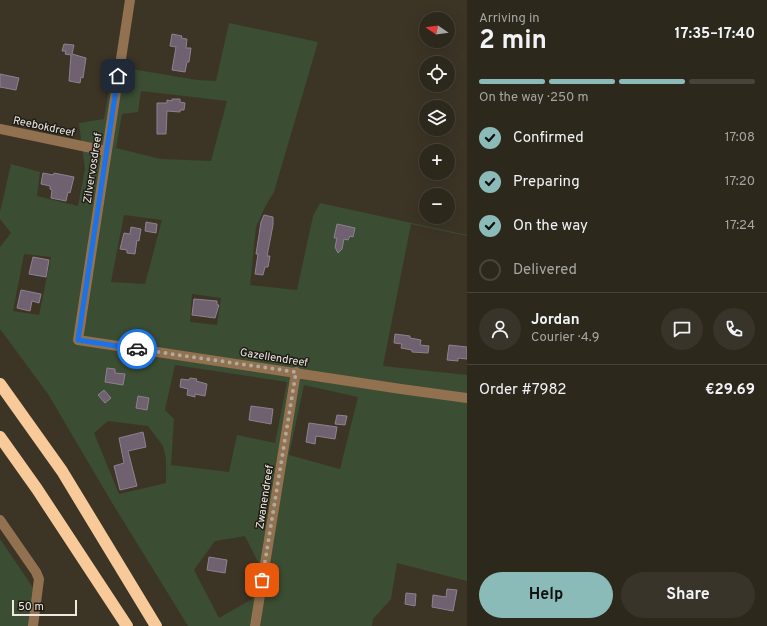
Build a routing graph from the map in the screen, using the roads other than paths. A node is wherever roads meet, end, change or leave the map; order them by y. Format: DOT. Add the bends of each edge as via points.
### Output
graph roads {
  1 [pos="130,0"];
  2 [pos="0,129"];
  3 [pos="106,151"];
  4 [pos="78,340"];
  5 [pos="296,372"];
  6 [pos="0,384"];
  7 [pos="467,398"];
  8 [pos="0,437"];
  9 [pos="0,521"];
  10 [pos="32,626"];
  11 [pos="127,626"];
  12 [pos="156,626"];
  13 [pos="254,626"];
  1 -- 3 [label="street, Zilvervosdreef"];
  2 -- 3 [label="street, Reebokdreef"];
  3 -- 4 [label="street, Zilvervosdreef"];
  4 -- 5 [label="street, Gazellendreef"];
  5 -- 7 [label="street, Gazellendreef"];
  5 -- 13 [label="street, Zwanendreef"];
  6 -- 12 [label="highway" via="62,471"];
  8 -- 11 [label="highway"];
  9 -- 10 [label="street" via="39,579"];
}
